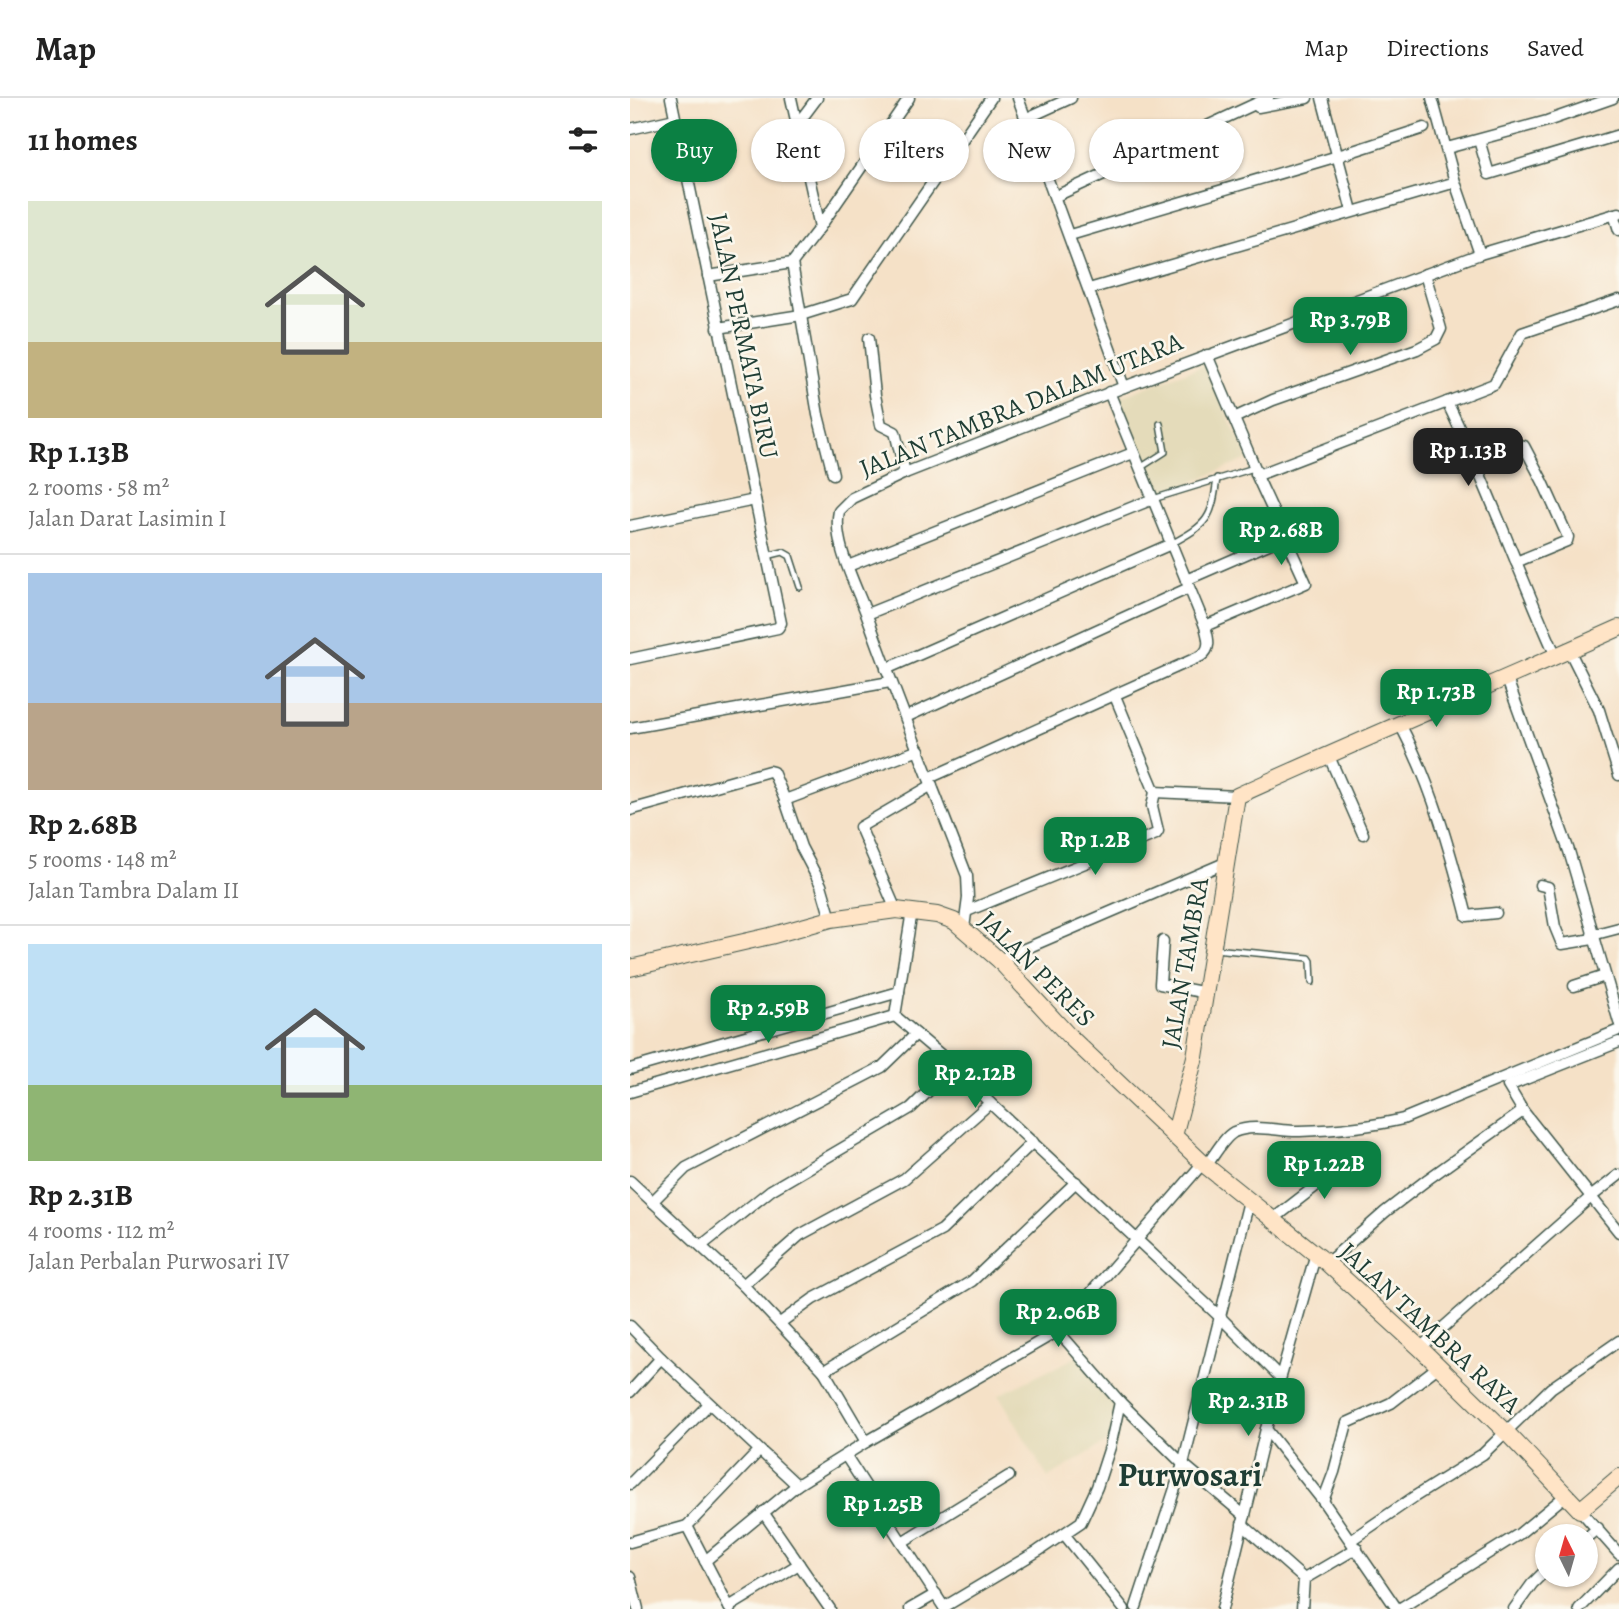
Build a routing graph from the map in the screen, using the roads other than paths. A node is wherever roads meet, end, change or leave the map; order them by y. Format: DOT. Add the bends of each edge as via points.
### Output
graph roads {
  1 [pos="671,98"];
  2 [pos="791,98"];
  3 [pos="817,98"];
  4 [pos="909,98"];
  5 [pos="990,98"];
  6 [pos="1018,98"];
  7 [pos="1071,98"];
  8 [pos="1268,98"];
  9 [pos="1307,98"];
  10 [pos="1322,98"];
  11 [pos="1432,98"];
  12 [pos="1613,98"];
  13 [pos="1240,111"];
  14 [pos="1027,118"];
  15 [pos="675,119"];
  16 [pos="795,119"];
  17 [pos="801,119"];
  18 [pos="651,124"];
  19 [pos="1424,128"];
  20 [pos="630,129"];
  21 [pos="1619,135"];
  22 [pos="1479,140"];
  23 [pos="1447,148"];
  24 [pos="1338,156"];
  25 [pos="688,182"];
  26 [pos="809,182"];
  27 [pos="1449,184"];
  28 [pos="1056,196"];
  29 [pos="1352,211"];
  30 [pos="1617,214"];
  31 [pos="820,228"];
  32 [pos="1619,230"];
  33 [pos="1070,234"];
  34 [pos="1480,254"];
  35 [pos="792,263"];
  36 [pos="1425,274"];
  37 [pos="708,276"];
  38 [pos="1089,289"];
  39 [pos="1619,300"];
  40 [pos="801,315"];
  41 [pos="718,328"];
  42 [pos="869,338"];
  43 [pos="1207,355"];
  44 [pos="1124,387"];
  45 [pos="1109,392"];
  46 [pos="1447,402"];
  47 [pos="1234,418"];
  48 [pos="1160,424"];
  49 [pos="1133,453"];
  50 [pos="1475,463"];
  51 [pos="1140,468"];
  52 [pos="1255,471"];
  53 [pos="905,473"];
  54 [pos="833,474"];
  55 [pos="1217,478"];
  56 [pos="1153,499"];
  57 [pos="755,500"];
  58 [pos="631,522"];
  59 [pos="1285,537"];
  60 [pos="1171,544"];
  61 [pos="767,556"];
  62 [pos="1516,562"];
  63 [pos="848,566"];
  64 [pos="1188,584"];
  65 [pos="800,587"];
  66 [pos="867,614"];
  67 [pos="1205,626"];
  68 [pos="1619,628"];
  69 [pos="1563,653"];
  70 [pos="630,659"];
  71 [pos="886,669"];
  72 [pos="1507,679"];
  73 [pos="890,682"];
  74 [pos="1115,696"];
  75 [pos="906,717"];
  76 [pos="1400,724"];
  77 [pos="630,728"];
  78 [pos="919,750"];
  79 [pos="1328,754"];
  80 [pos="1619,775"];
  81 [pos="930,781"];
  82 [pos="1155,792"];
  83 [pos="1237,796"];
  84 [pos="785,800"];
  85 [pos="630,810"];
  86 [pos="1363,834"];
  87 [pos="1227,862"];
  88 [pos="1540,886"];
  89 [pos="904,911"];
  90 [pos="967,911"];
  91 [pos="1496,913"];
  92 [pos="831,919"];
  93 [pos="964,928"];
  94 [pos="1619,928"];
  95 [pos="1593,937"];
  96 [pos="1163,941"];
  97 [pos="1214,948"];
  98 [pos="999,960"];
  99 [pos="630,968"];
  100 [pos="1605,976"];
  101 [pos="1312,982"];
  102 [pos="1574,986"];
  103 [pos="899,992"];
  104 [pos="1207,993"];
  105 [pos="895,1016"];
  106 [pos="1619,1022"];
  107 [pos="1619,1030"];
  108 [pos="916,1034"];
  109 [pos="1619,1042"];
  110 [pos="954,1066"];
  111 [pos="630,1069"];
  112 [pos="1507,1082"];
  113 [pos="630,1092"];
  114 [pos="990,1103"];
  115 [pos="1523,1111"];
  116 [pos="1174,1136"];
  117 [pos="1033,1142"];
  118 [pos="1360,1157"];
  119 [pos="1205,1164"];
  120 [pos="1619,1175"];
  121 [pos="630,1181"];
  122 [pos="1076,1182"];
  123 [pos="1592,1196"];
  124 [pos="1249,1201"];
  125 [pos="652,1202"];
  126 [pos="1272,1220"];
  127 [pos="1619,1232"];
  128 [pos="1137,1240"];
  129 [pos="701,1246"];
  130 [pos="1322,1258"];
  131 [pos="743,1286"];
  132 [pos="1219,1316"];
  133 [pos="780,1323"];
  134 [pos="630,1326"];
  135 [pos="1058,1331"];
  136 [pos="1619,1341"];
  137 [pos="1420,1348"];
  138 [pos="661,1358"];
  139 [pos="1438,1366"];
  140 [pos="824,1371"];
  141 [pos="1280,1377"];
  142 [pos="630,1392"];
  143 [pos="1120,1402"];
  144 [pos="709,1404"];
  145 [pos="1266,1429"];
  146 [pos="1507,1433"];
  147 [pos="866,1442"];
  148 [pos="759,1451"];
  149 [pos="846,1456"];
  150 [pos="1182,1464"];
  151 [pos="1009,1476"];
  152 [pos="1619,1478"];
  153 [pos="630,1484"];
  154 [pos="797,1485"];
  155 [pos="1565,1496"];
  156 [pos="1323,1501"];
  157 [pos="1580,1510"];
  158 [pos="763,1512"];
  159 [pos="1243,1520"];
  160 [pos="1594,1524"];
  161 [pos="687,1526"];
  162 [pos="1598,1528"];
  163 [pos="1064,1534"];
  164 [pos="630,1542"];
  165 [pos="902,1542"];
  166 [pos="1354,1544"];
  167 [pos="1619,1554"];
  168 [pos="705,1561"];
  169 [pos="799,1564"];
  170 [pos="1619,1568"];
  171 [pos="630,1577"];
  172 [pos="1304,1579"];
  173 [pos="1535,1581"];
  174 [pos="936,1594"];
  175 [pos="730,1608"];
  176 [pos="945,1608"];
  177 [pos="1136,1608"];
  178 [pos="638,1609"];
  179 [pos="830,1609"];
  180 [pos="910,1609"];
  181 [pos="1124,1609"];
  182 [pos="1222,1609"];
  183 [pos="1302,1609"];
  184 [pos="1398,1609"];
  185 [pos="1514,1609"];
  186 [pos="1579,1609"];
  1 -- 15 [label="street, JALAN PERMATA BIRU"];
  2 -- 16 [label="street"];
  3 -- 17 [label="street"];
  4 -- 31 [label="street"];
  5 -- 40 [label="street" via="855,297"];
  6 -- 14 [label="street"];
  7 -- 14 [label="street"];
  8 -- 13 [label="street"];
  9 -- 13 [label="street"];
  10 -- 24 [label="street"];
  11 -- 23 [label="street"];
  12 -- 22 [label="street"];
  13 -- 28 [label="street"];
  14 -- 28 [label="street"];
  18 -- 20 [label="street"];
  19 -- 24 [label="street"];
  21 -- 22 [label="street" via="1489,174"];
  22 -- 23 [label="street"];
  23 -- 34 [label="street"];
  24 -- 29 [label="street"];
  24 -- 33 [label="street"];
  25 -- 37 [label="street, JALAN PERMATA BIRU"];
  26 -- 31 [label="street"];
  27 -- 29 [label="street"];
  28 -- 33 [label="street"];
  29 -- 38 [label="street"];
  30 -- 32 [label="street"];
  30 -- 34 [label="street, JALAN TAMBRA DALAM UTARA"];
  31 -- 35 [label="street"];
  33 -- 38 [label="street"];
  34 -- 36 [label="street, JALAN TAMBRA DALAM UTARA"];
  35 -- 37 [label="street"];
  35 -- 40 [label="street"];
  36 -- 43 [label="street, JALAN TAMBRA DALAM UTARA"];
  36 -- 47 [label="street" via="1441,329 1436,339"];
  37 -- 41 [label="street, JALAN PERMATA BIRU"];
  38 -- 44 [label="street"];
  39 -- 46 [label="street" via="1522,333 1496,383"];
  40 -- 41 [label="street"];
  40 -- 54 [label="street"];
  41 -- 57 [label="street, JALAN PERMATA BIRU"];
  42 -- 53 [label="street" via="881,425 895,432"];
  43 -- 44 [label="street, JALAN TAMBRA DALAM UTARA"];
  43 -- 47 [label="street"];
  44 -- 45 [label="street, JALAN TAMBRA DALAM UTARA"];
  45 -- 49 [label="street"];
  45 -- 53 [label="street, JALAN TAMBRA DALAM UTARA"];
  46 -- 50 [label="street"];
  46 -- 52 [label="street"];
  47 -- 52 [label="street"];
  48 -- 51 [label="lane" via="1165,452"];
  49 -- 51 [label="street"];
  49 -- 63 [label="street"];
  50 -- 62 [label="street"];
  50 -- 62 [label="street" via="1524,446 1569,537"];
  51 -- 56 [label="street"];
  52 -- 55 [label="lane"];
  52 -- 59 [label="street"];
  53 -- 63 [label="street, JALAN TAMBRA DALAM UTARA" via="852,498 839,511 838,531"];
  55 -- 56 [label="lane"];
  55 -- 60 [label="lane" via="1213,509 1206,522"];
  56 -- 60 [label="street"];
  56 -- 66 [label="street"];
  57 -- 58 [label="street"];
  57 -- 61 [label="street, JALAN PERMATA BIRU"];
  59 -- 64 [label="street"];
  59 -- 67 [label="street" via="1306,584"];
  60 -- 64 [label="street"];
  60 -- 71 [label="street"];
  61 -- 65 [label="lane" via="783,552 790,556"];
  61 -- 70 [label="street, JALAN PERMATA BIRU" via="781,623 778,628"];
  62 -- 69 [label="street"];
  63 -- 66 [label="street, JALAN TAMBRA DALAM UTARA"];
  64 -- 67 [label="street"];
  64 -- 75 [label="street"];
  66 -- 71 [label="street, JALAN TAMBRA DALAM UTARA"];
  67 -- 74 [label="street" via="1208,651"];
  68 -- 69 [label="street"];
  69 -- 72 [label="street"];
  69 -- 80 [label="street" via="1599,710"];
  71 -- 73 [label="street, JALAN TAMBRA DALAM UTARA"];
  72 -- 76 [label="street"];
  72 -- 95 [label="street" via="1569,851"];
  73 -- 75 [label="street, JALAN TAMBRA DALAM UTARA"];
  73 -- 77 [label="street"];
  74 -- 81 [label="street"];
  74 -- 82 [label="street"];
  75 -- 78 [label="street, JALAN TAMBRA DALAM UTARA"];
  76 -- 79 [label="street"];
  76 -- 91 [label="street" via="1420,761 1467,916"];
  78 -- 81 [label="street, JALAN TAMBRA DALAM UTARA"];
  78 -- 84 [label="street"];
  79 -- 83 [label="street"];
  79 -- 86 [label="street"];
  81 -- 89 [label="street" via="860,827"];
  81 -- 90 [label="street, JALAN TAMBRA DALAM UTARA" via="967,877"];
  82 -- 83 [label="street"];
  82 -- 90 [label="street" via="1156,834"];
  83 -- 87 [label="street, JALAN TAMBRA"];
  84 -- 85 [label="street" via="769,771"];
  84 -- 92 [label="street"];
  87 -- 97 [label="street, JALAN TAMBRA"];
  87 -- 98 [label="street"];
  88 -- 95 [label="street" via="1548,887 1562,944"];
  89 -- 92 [label="street, JALAN PERES"];
  89 -- 93 [label="street, JALAN PERES" via="937,915"];
  89 -- 103 [label="street"];
  90 -- 93 [label="street, JALAN TAMBRA DALAM UTARA"];
  92 -- 99 [label="street, JALAN PERES"];
  93 -- 98 [label="street, JALAN PERES"];
  94 -- 95 [label="street"];
  95 -- 100 [label="street"];
  96 -- 104 [label="street" via="1160,984"];
  97 -- 101 [label="lane" via="1309,958"];
  97 -- 104 [label="street, JALAN TAMBRA"];
  98 -- 116 [label="street, JALAN PERES" via="1068,1035"];
  100 -- 102 [label="street"];
  100 -- 106 [label="street"];
  103 -- 105 [label="street"];
  103 -- 111 [label="street"];
  104 -- 116 [label="street, JALAN TAMBRA"];
  105 -- 108 [label="street"];
  105 -- 113 [label="street"];
  107 -- 112 [label="street"];
  108 -- 110 [label="street"];
  108 -- 125 [label="street" via="882,1067 686,1168"];
  109 -- 112 [label="street"];
  110 -- 114 [label="street"];
  110 -- 129 [label="street" via="911,1108 771,1191"];
  112 -- 115 [label="street"];
  112 -- 119 [label="street" via="1369,1128 1246,1129 1228,1137"];
  114 -- 117 [label="street"];
  114 -- 131 [label="street" via="904,1179 800,1235"];
  115 -- 123 [label="street"];
  115 -- 130 [label="street"];
  116 -- 119 [label="street, JALAN TAMBRA RAYA"];
  117 -- 122 [label="street"];
  117 -- 133 [label="street" via="942,1230 813,1299"];
  118 -- 126 [label="street"];
  119 -- 124 [label="street, JALAN TAMBRA RAYA"];
  119 -- 128 [label="street"];
  120 -- 123 [label="street"];
  121 -- 125 [label="street"];
  122 -- 128 [label="street"];
  122 -- 140 [label="street" via="972,1281"];
  123 -- 127 [label="street"];
  123 -- 137 [label="street"];
  124 -- 126 [label="street, JALAN TAMBRA RAYA"];
  124 -- 132 [label="street"];
  125 -- 129 [label="street"];
  126 -- 130 [label="street, JALAN TAMBRA RAYA"];
  128 -- 132 [label="street"];
  128 -- 135 [label="street"];
  129 -- 131 [label="street"];
  130 -- 137 [label="street, JALAN TAMBRA RAYA"];
  130 -- 141 [label="street"];
  131 -- 133 [label="street"];
  132 -- 141 [label="street"];
  132 -- 150 [label="street"];
  133 -- 140 [label="street"];
  134 -- 138 [label="street"];
  135 -- 143 [label="street"];
  135 -- 147 [label="street"];
  136 -- 146 [label="street" via="1551,1388"];
  137 -- 139 [label="street, JALAN TAMBRA RAYA"];
  138 -- 142 [label="street"];
  138 -- 144 [label="street"];
  139 -- 146 [label="street, JALAN TAMBRA RAYA"];
  139 -- 156 [label="street" via="1391,1404 1349,1421"];
  140 -- 147 [label="street"];
  141 -- 145 [label="street"];
  143 -- 150 [label="street"];
  143 -- 163 [label="street" via="1110,1447 1083,1519"];
  144 -- 148 [label="street"];
  144 -- 153 [label="street"];
  145 -- 156 [label="street"];
  145 -- 159 [label="street"];
  146 -- 155 [label="street, JALAN TAMBRA RAYA"];
  146 -- 166 [label="street"];
  147 -- 149 [label="street"];
  148 -- 154 [label="street"];
  148 -- 161 [label="street"];
  149 -- 154 [label="street"];
  149 -- 165 [label="street"];
  150 -- 159 [label="street"];
  150 -- 177 [label="street"];
  151 -- 165 [label="street"];
  152 -- 157 [label="street"];
  154 -- 158 [label="street"];
  155 -- 157 [label="street, JALAN TAMBRA RAYA"];
  155 -- 184 [label="street" via="1519,1534"];
  156 -- 166 [label="street"];
  157 -- 160 [label="street"];
  158 -- 168 [label="street"];
  158 -- 169 [label="street"];
  159 -- 172 [label="street"];
  159 -- 182 [label="street"];
  161 -- 164 [label="street"];
  161 -- 168 [label="street"];
  162 -- 167 [label="street"];
  163 -- 176 [label="street"];
  163 -- 181 [label="street"];
  165 -- 174 [label="street"];
  166 -- 172 [label="street"];
  166 -- 184 [label="street"];
  168 -- 175 [label="street"];
  169 -- 175 [label="street"];
  169 -- 179 [label="street"];
  170 -- 186 [label="street"];
  171 -- 178 [label="street"];
  172 -- 183 [label="street"];
  173 -- 185 [label="street"];
  174 -- 176 [label="street"];
  174 -- 180 [label="street"];
}
